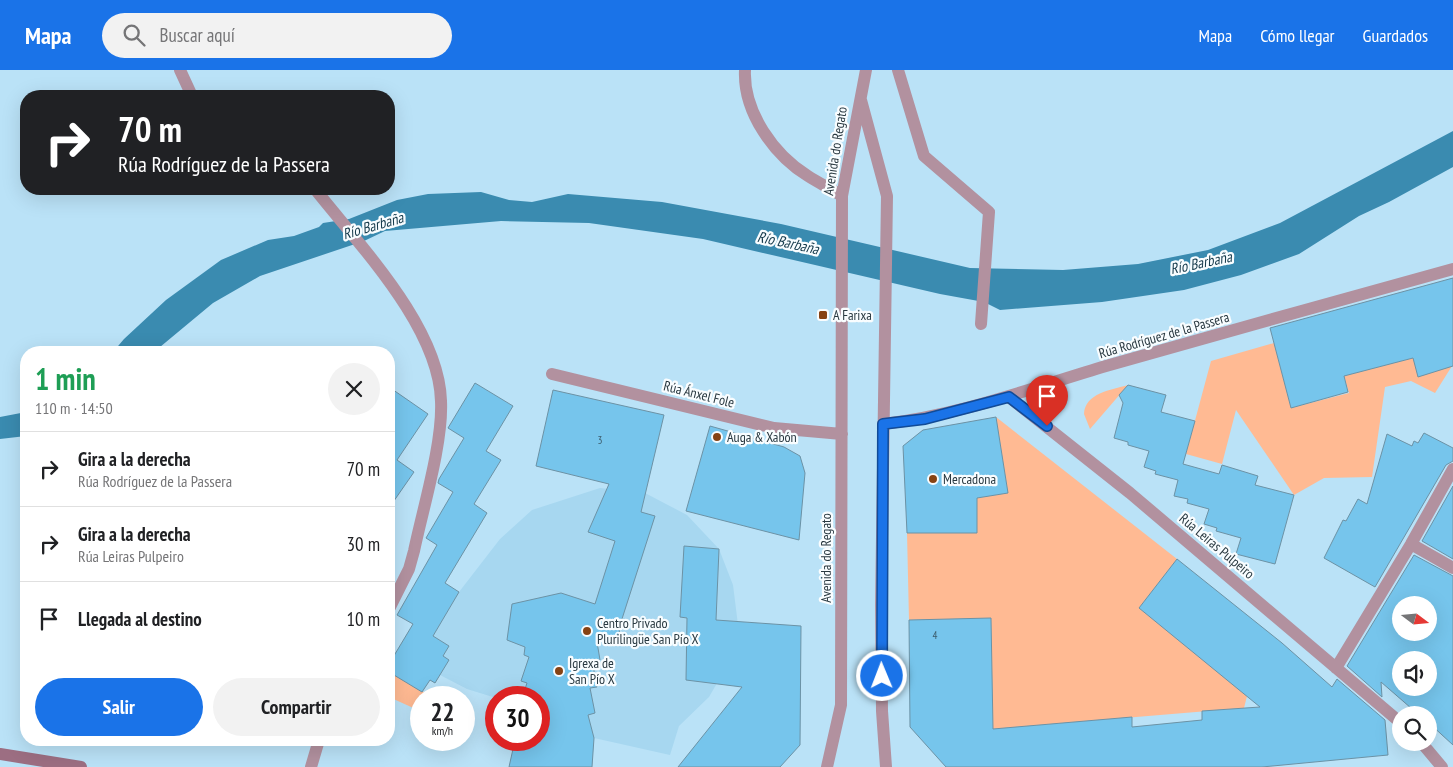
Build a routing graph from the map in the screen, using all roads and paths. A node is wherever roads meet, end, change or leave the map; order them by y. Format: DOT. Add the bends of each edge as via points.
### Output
graph roads {
  1 [pos="180,70"];
  2 [pos="746,70"];
  3 [pos="866,70"];
  4 [pos="898,70"];
  5 [pos="189,90"];
  6 [pos="860,95"];
  7 [pos="320,195"];
  8 [pos="842,196"];
  9 [pos="1453,269"];
  10 [pos="981,324"];
  11 [pos="552,374"];
  12 [pos="1009,397"];
  13 [pos="883,424"];
  14 [pos="842,434"];
  15 [pos="1453,469"];
  16 [pos="1411,544"];
  17 [pos="1453,568"];
  18 [pos="395,597"];
  19 [pos="1336,668"];
  20 [pos="1392,715"];
  21 [pos="317,746"];
  22 [pos="1429,751"];
  23 [pos="0,754"];
  24 [pos="59,765"];
  25 [pos="81,767"];
  26 [pos="311,767"];
  27 [pos="828,767"];
  28 [pos="886,767"];
  29 [pos="1442,767"];
  1 -- 5 [label="street"];
  2 -- 8 [label="street" via="753,113 775,146 808,176"];
  3 -- 6 [label="street"];
  4 -- 10 [label="street" via="924,156 988,212"];
  6 -- 8 [label="street, Avenida do Regato"];
  6 -- 13 [label="street, Avenida do Regato" via="887,196"];
  7 -- 18 [label="street" via="386,279 422,333 439,379 442,403 434,458 409,569"];
  8 -- 14 [label="street, Avenida do Regato"];
  9 -- 12 [label="street, Rúa Rodríguez de la Passera" via="1104,367"];
  11 -- 14 [label="street, Rúa Ánxel Fole" via="774,428"];
  12 -- 13 [label="street, Rúa Rodríguez de la Passera" via="925,419"];
  12 -- 19 [label="street, Rúa Leiras Pulpeiro" via="1130,493"];
  13 -- 28 [label="street, Avenida do Regato" via="882,711"];
  14 -- 27 [label="street, Avenida do Regato" via="841,705"];
  15 -- 16 [label="street"];
  16 -- 17 [label="street"];
  16 -- 19 [label="street"];
  19 -- 20 [label="street, Rúa Leiras Pulpeiro"];
  21 -- 26 [label="street"];
  22 -- 29 [label="street"];
  23 -- 24 [label="street"];
  24 -- 25 [label="street"];
}
